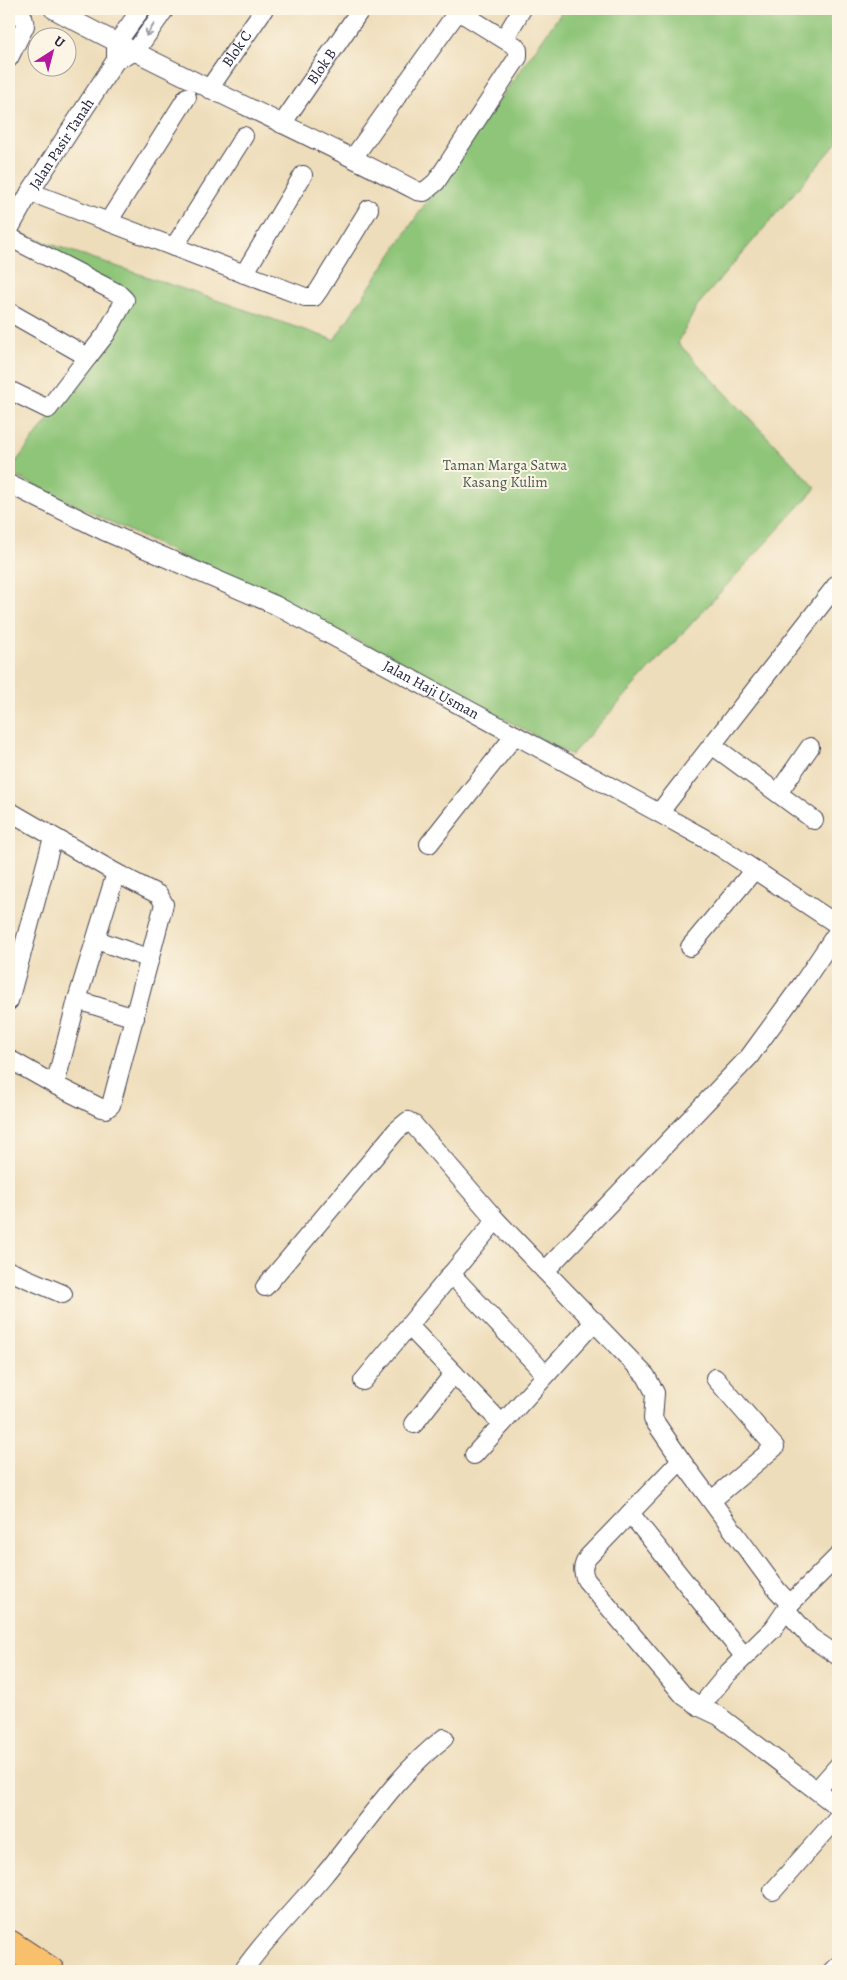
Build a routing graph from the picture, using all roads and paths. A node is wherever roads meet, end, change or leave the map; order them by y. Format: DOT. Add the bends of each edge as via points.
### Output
graph roads {
  1 [pos="9,9"];
  2 [pos="53,9"];
  3 [pos="141,9"];
  4 [pos="165,9"];
  5 [pos="264,9"];
  6 [pos="361,9"];
  7 [pos="522,9"];
  8 [pos="456,10"];
  9 [pos="504,38"];
  10 [pos="116,52"];
  11 [pos="135,52"];
  12 [pos="9,58"];
  13 [pos="209,89"];
  14 [pos="187,97"];
  15 [pos="282,124"];
  16 [pos="244,136"];
  17 [pos="353,158"];
  18 [pos="303,175"];
  19 [pos="30,192"];
  20 [pos="369,209"];
  21 [pos="108,222"];
  22 [pos="10,228"];
  23 [pos="174,247"];
  24 [pos="244,274"];
  25 [pos="9,312"];
  26 [pos="88,357"];
  27 [pos="9,390"];
  28 [pos="9,484"];
  29 [pos="838,583"];
  30 [pos="515,734"];
  31 [pos="712,745"];
  32 [pos="810,747"];
  33 [pos="778,793"];
  34 [pos="9,811"];
  35 [pos="660,813"];
  36 [pos="814,820"];
  37 [pos="53,837"];
  38 [pos="429,844"];
  39 [pos="754,870"];
  40 [pos="116,873"];
  41 [pos="837,922"];
  42 [pos="97,940"];
  43 [pos="690,947"];
  44 [pos="150,959"];
  45 [pos="77,1000"];
  46 [pos="9,1001"];
  47 [pos="135,1018"];
  48 [pos="9,1059"];
  49 [pos="55,1085"];
  50 [pos="496,1220"];
  51 [pos="9,1271"];
  52 [pos="545,1271"];
  53 [pos="451,1274"];
  54 [pos="265,1287"];
  55 [pos="63,1294"];
  56 [pos="595,1321"];
  57 [pos="409,1326"];
  58 [pos="454,1374"];
  59 [pos="546,1375"];
  60 [pos="715,1378"];
  61 [pos="363,1381"];
  62 [pos="414,1424"];
  63 [pos="502,1424"];
  64 [pos="474,1455"];
  65 [pos="681,1460"];
  66 [pos="712,1500"];
  67 [pos="630,1513"];
  68 [pos="838,1556"];
  69 [pos="789,1608"];
  70 [pos="744,1656"];
  71 [pos="838,1656"];
  72 [pos="700,1707"];
  73 [pos="444,1738"];
  74 [pos="838,1766"];
  75 [pos="816,1790"];
  76 [pos="838,1807"];
  77 [pos="838,1817"];
  78 [pos="773,1891"];
  79 [pos="9,1944"];
  80 [pos="838,1966"];
  81 [pos="50,1971"];
  82 [pos="243,1971"];
  83 [pos="832,1971"];
  1 -- 12 [label="street" via="23,17 26,26"];
  2 -- 10 [label="street"];
  3 -- 10 [label="street, Jalan Pasir Tanah"];
  4 -- 11 [label="street, one-way"];
  5 -- 13 [label="street, Blok C"];
  6 -- 15 [label="street, Blok B"];
  7 -- 9 [label="street"];
  8 -- 9 [label="street"];
  8 -- 17 [label="street"];
  9 -- 17 [label="street" via="518,50 518,57 431,187 424,192 417,191"];
  10 -- 11 [label="street"];
  10 -- 19 [label="street, Jalan Pasir Tanah"];
  11 -- 13 [label="street"];
  13 -- 15 [label="street"];
  14 -- 21 [label="street"];
  15 -- 17 [label="street"];
  16 -- 23 [label="street"];
  18 -- 24 [label="street"];
  19 -- 21 [label="street"];
  19 -- 22 [label="street, Jalan Pasir Tanah"];
  20 -- 24 [label="street" via="314,297 305,297"];
  21 -- 23 [label="street"];
  22 -- 26 [label="street" via="125,300 106,334"];
  23 -- 24 [label="street"];
  25 -- 26 [label="street"];
  26 -- 27 [label="street" via="48,409"];
  28 -- 30 [label="street, Jalan Haji Usman" via="104,531 275,605"];
  29 -- 31 [label="street"];
  30 -- 35 [label="street, Jalan Haji Usman"];
  30 -- 38 [label="street"];
  31 -- 33 [label="street"];
  31 -- 35 [label="street"];
  32 -- 33 [label="street"];
  33 -- 36 [label="street"];
  34 -- 37 [label="street"];
  35 -- 39 [label="street, Jalan Haji Usman"];
  37 -- 40 [label="street"];
  37 -- 46 [label="street"];
  39 -- 41 [label="street, Jalan Haji Usman"];
  39 -- 43 [label="street"];
  40 -- 42 [label="street"];
  40 -- 44 [label="street" via="159,895 164,904"];
  41 -- 52 [label="street" via="803,983 749,1057"];
  42 -- 44 [label="street"];
  42 -- 45 [label="street"];
  44 -- 47 [label="street"];
  45 -- 47 [label="street"];
  45 -- 49 [label="street"];
  47 -- 49 [label="street" via="111,1105 106,1109"];
  48 -- 49 [label="street"];
  50 -- 52 [label="street"];
  50 -- 53 [label="street"];
  50 -- 54 [label="street" via="424,1134 408,1122 396,1131"];
  51 -- 55 [label="street"];
  52 -- 56 [label="street"];
  53 -- 57 [label="street"];
  53 -- 59 [label="street"];
  56 -- 59 [label="street"];
  56 -- 65 [label="street" via="646,1376 655,1393 653,1419"];
  57 -- 58 [label="street"];
  57 -- 61 [label="street"];
  58 -- 62 [label="street"];
  58 -- 63 [label="street"];
  59 -- 63 [label="street"];
  60 -- 66 [label="street" via="775,1447"];
  63 -- 64 [label="street"];
  65 -- 66 [label="street"];
  65 -- 67 [label="street"];
  66 -- 69 [label="street"];
  67 -- 70 [label="street"];
  67 -- 72 [label="street" via="588,1557 582,1572 684,1696"];
  68 -- 69 [label="street"];
  69 -- 70 [label="street"];
  69 -- 71 [label="street" via="810,1637"];
  70 -- 72 [label="street"];
  72 -- 75 [label="street" via="719,1716"];
  73 -- 82 [label="street" via="422,1755 398,1781 341,1855"];
  74 -- 75 [label="street"];
  75 -- 76 [label="street"];
  77 -- 78 [label="street"];
  79 -- 81 [label="highway"];
  80 -- 83 [label="street"];
}
